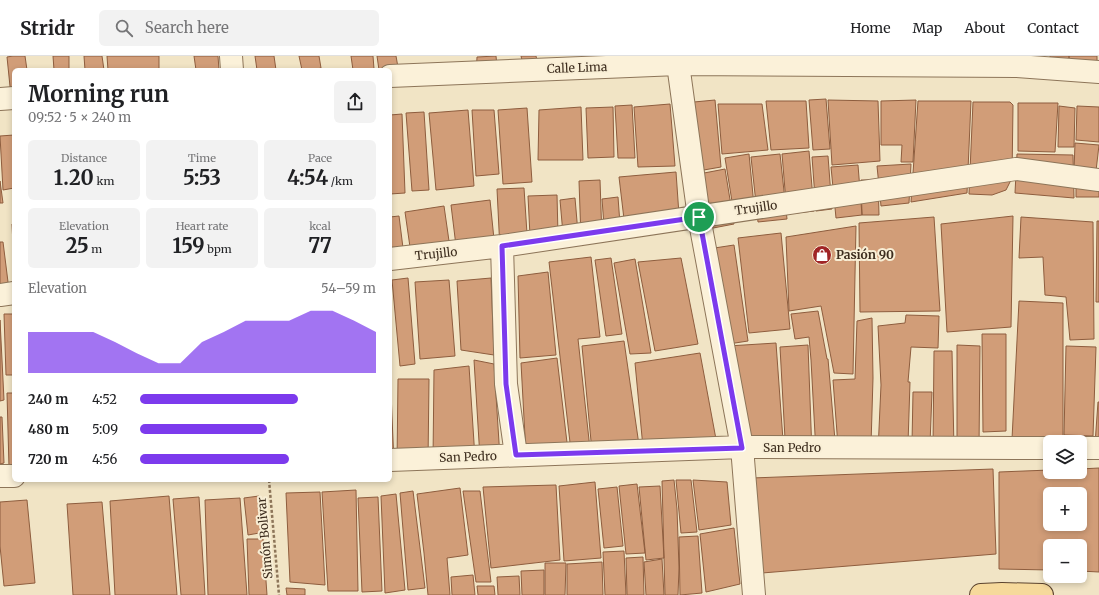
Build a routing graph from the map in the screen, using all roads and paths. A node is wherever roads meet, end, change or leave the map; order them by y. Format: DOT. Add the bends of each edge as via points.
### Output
graph roads {
  1 [pos="230,56"];
  2 [pos="678,60"];
  3 [pos="1017,61"];
  4 [pos="232,68"];
  5 [pos="1099,72"];
  6 [pos="392,76"];
  7 [pos="12,98"];
  8 [pos="0,99"];
  9 [pos="1099,180"];
  10 [pos="699,217"];
  11 [pos="502,246"];
  12 [pos="392,259"];
  13 [pos="12,293"];
  14 [pos="0,295"];
  15 [pos="742,448"];
  16 [pos="1043,448"];
  17 [pos="1087,448"];
  18 [pos="1099,448"];
  19 [pos="516,455"];
  20 [pos="392,460"];
  21 [pos="0,476"];
  22 [pos="12,476"];
  23 [pos="269,482"];
  24 [pos="279,595"];
  25 [pos="754,595"];
  26 [pos="981,595"];
  27 [pos="1042,595"];
  1 -- 4 [label="street"];
  2 -- 3 [label="street, Calle Lima"];
  2 -- 6 [label="street, Calle Lima"];
  2 -- 10 [label="street"];
  3 -- 5 [label="street, Calle Lima"];
  7 -- 8 [label="street"];
  9 -- 10 [label="street, Trujillo" via="1016,169"];
  10 -- 11 [label="street, Trujillo"];
  10 -- 15 [label="street"];
  11 -- 12 [label="street, Trujillo"];
  11 -- 19 [label="street" via="506,384"];
  13 -- 14 [label="street"];
  15 -- 16 [label="street, San Pedro"];
  15 -- 19 [label="street, San Pedro"];
  15 -- 25 [label="street"];
  17 -- 18 [label="street"];
  19 -- 20 [label="street, San Pedro"];
  21 -- 22 [label="street"];
  23 -- 24 [label="path, Simón Bolivar"];
  26 -- 27 [label="main road"];
}
